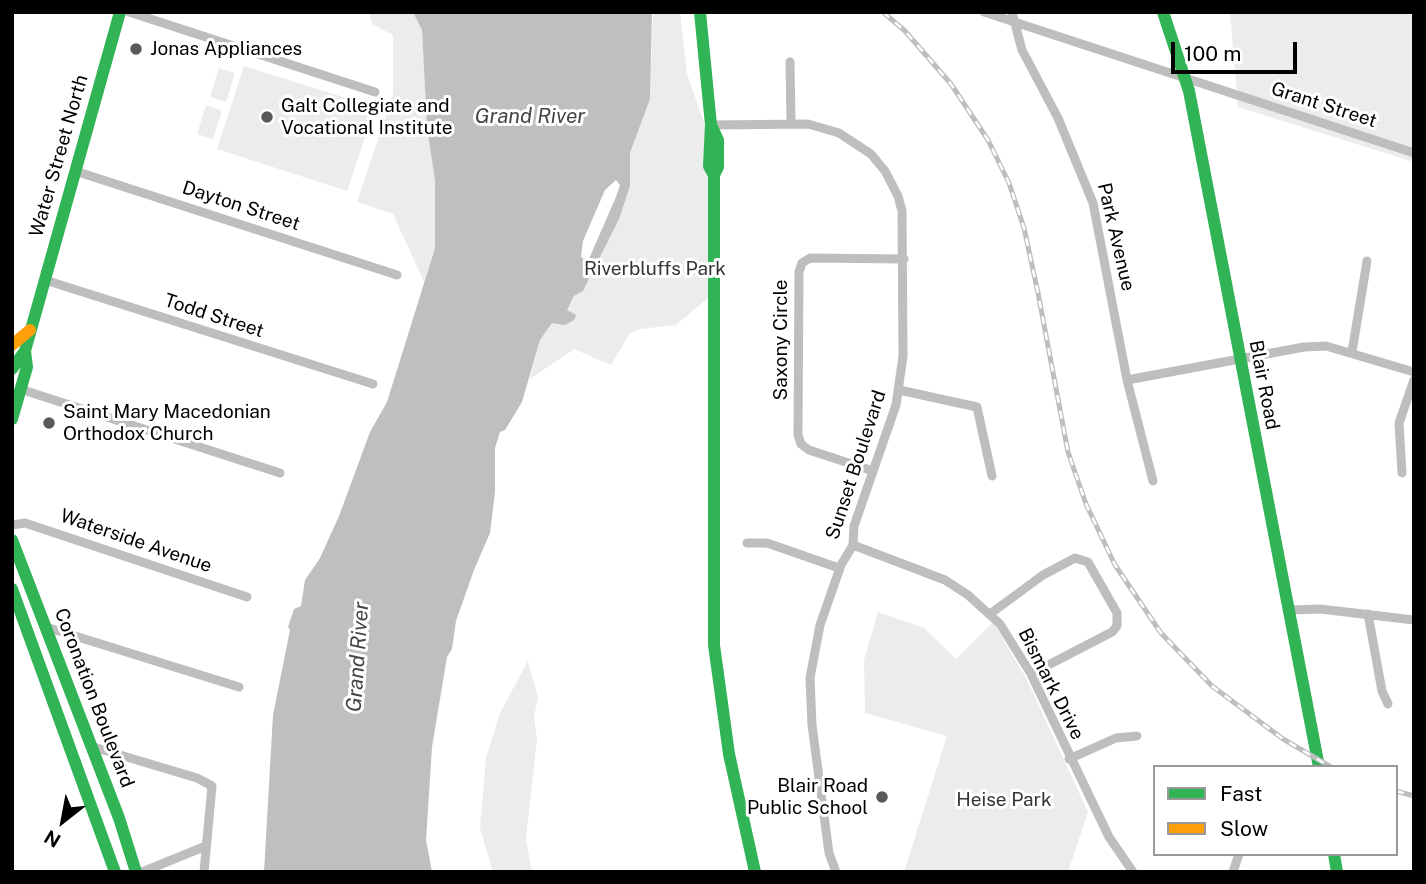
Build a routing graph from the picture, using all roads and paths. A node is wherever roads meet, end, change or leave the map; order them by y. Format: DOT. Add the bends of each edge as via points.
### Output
graph roads {
  1 [pos="120,12"];
  2 [pos="129,12"];
  3 [pos="700,12"];
  4 [pos="984,12"];
  5 [pos="1163,12"];
  6 [pos="1013,17"];
  7 [pos="790,62"];
  8 [pos="1182,78"];
  9 [pos="375,92"];
  10 [pos="791,124"];
  11 [pos="711,125"];
  12 [pos="1414,153"];
  13 [pos="75,171"];
  14 [pos="904,259"];
  15 [pos="1367,261"];
  16 [pos="397,275"];
  17 [pos="45,280"];
  18 [pos="30,330"];
  19 [pos="12,345"];
  20 [pos="25,351"];
  21 [pos="1352,352"];
  22 [pos="1239,360"];
  23 [pos="12,369"];
  24 [pos="1414,372"];
  25 [pos="1127,380"];
  26 [pos="1414,380"];
  27 [pos="373,384"];
  28 [pos="20,389"];
  29 [pos="899,390"];
  30 [pos="12,419"];
  31 [pos="873,471"];
  32 [pos="280,473"];
  33 [pos="1402,473"];
  34 [pos="992,476"];
  35 [pos="1153,481"];
  36 [pos="12,524"];
  37 [pos="12,540"];
  38 [pos="747,543"];
  39 [pos="853,545"];
  40 [pos="839,568"];
  41 [pos="12,589"];
  42 [pos="247,597"];
  43 [pos="1290,610"];
  44 [pos="990,614"];
  45 [pos="1368,614"];
  46 [pos="1414,620"];
  47 [pos="46,627"];
  48 [pos="28,634"];
  49 [pos="1031,674"];
  50 [pos="239,687"];
  51 [pos="1388,704"];
  52 [pos="1137,736"];
  53 [pos="90,746"];
  54 [pos="72,754"];
  55 [pos="1069,759"];
  56 [pos="1319,765"];
  57 [pos="206,846"];
  58 [pos="115,872"];
  59 [pos="136,872"];
  60 [pos="142,872"];
  61 [pos="204,872"];
  62 [pos="755,872"];
  63 [pos="836,872"];
  64 [pos="1133,872"];
  1 -- 13 [label="main road, Water Street North"];
  2 -- 9 [label="street"];
  3 -- 11 [label="main road"];
  4 -- 6 [label="street, Grant Street"];
  5 -- 8 [label="main road, Blair Road"];
  6 -- 8 [label="street, Grant Street"];
  6 -- 25 [label="street, Park Avenue" via="1022,50 1078,160 1093,203"];
  7 -- 10 [label="street"];
  8 -- 12 [label="street, Grant Street"];
  8 -- 22 [label="main road, Blair Road" via="1189,92"];
  10 -- 11 [label="street, Sunset Boulevard"];
  10 -- 14 [label="street, Sunset Boulevard" via="839,133 878,162 898,196 905,228"];
  11 -- 62 [label="main road" via="718,140 714,175 714,645 729,754"];
  13 -- 16 [label="street, Dayton Street"];
  13 -- 17 [label="main road, Water Street North"];
  14 -- 29 [label="street, Sunset Boulevard"];
  14 -- 31 [label="street, Saxony Circle" via="810,258 802,262 799,272 801,444"];
  15 -- 21 [label="street"];
  17 -- 18 [label="main road, Water Street North"];
  17 -- 27 [label="street, Todd Street"];
  18 -- 19 [label="main road"];
  18 -- 20 [label="main road, Water Street North"];
  20 -- 23 [label="main road, Water Street North"];
  20 -- 28 [label="main road, Water Street North"];
  21 -- 22 [label="street" via="1326,345 1304,346"];
  21 -- 24 [label="street"];
  22 -- 25 [label="street"];
  22 -- 43 [label="main road, Blair Road"];
  25 -- 35 [label="street, Park Avenue"];
  26 -- 33 [label="street" via="1399,423"];
  28 -- 30 [label="main road, Water Street North"];
  28 -- 32 [label="street"];
  29 -- 31 [label="street, Sunset Boulevard"];
  29 -- 34 [label="street" via="977,407"];
  31 -- 39 [label="street, Sunset Boulevard"];
  36 -- 42 [label="street, Waterside Avenue" via="25,523"];
  37 -- 47 [label="main road, Coronation Boulevard"];
  38 -- 40 [label="street" via="767,543"];
  39 -- 40 [label="street, Sunset Boulevard"];
  39 -- 44 [label="street, Bismark Drive" via="945,580"];
  40 -- 63 [label="street, Sunset Boulevard" via="820,625 810,678 812,725"];
  41 -- 48 [label="main road, Coronation Boulevard"];
  43 -- 45 [label="street"];
  43 -- 56 [label="main road, Blair Road"];
  44 -- 49 [label="street, Bismark Drive"];
  44 -- 49 [label="street" via="1075,558 1088,562 1116,613 1117,626"];
  45 -- 46 [label="street"];
  45 -- 51 [label="street"];
  47 -- 48 [label="main road"];
  47 -- 50 [label="street"];
  47 -- 53 [label="main road, Coronation Boulevard"];
  48 -- 54 [label="main road, Coronation Boulevard"];
  49 -- 55 [label="street, Bismark Drive"];
  52 -- 55 [label="street" via="1115,738"];
  53 -- 54 [label="main road"];
  53 -- 57 [label="street" via="207,781 212,786"];
  53 -- 59 [label="main road, Coronation Boulevard"];
  54 -- 58 [label="main road, Coronation Boulevard"];
  55 -- 64 [label="street, Bismark Drive" via="1108,837"];
  57 -- 60 [label="street"];
  57 -- 61 [label="street"];
}
